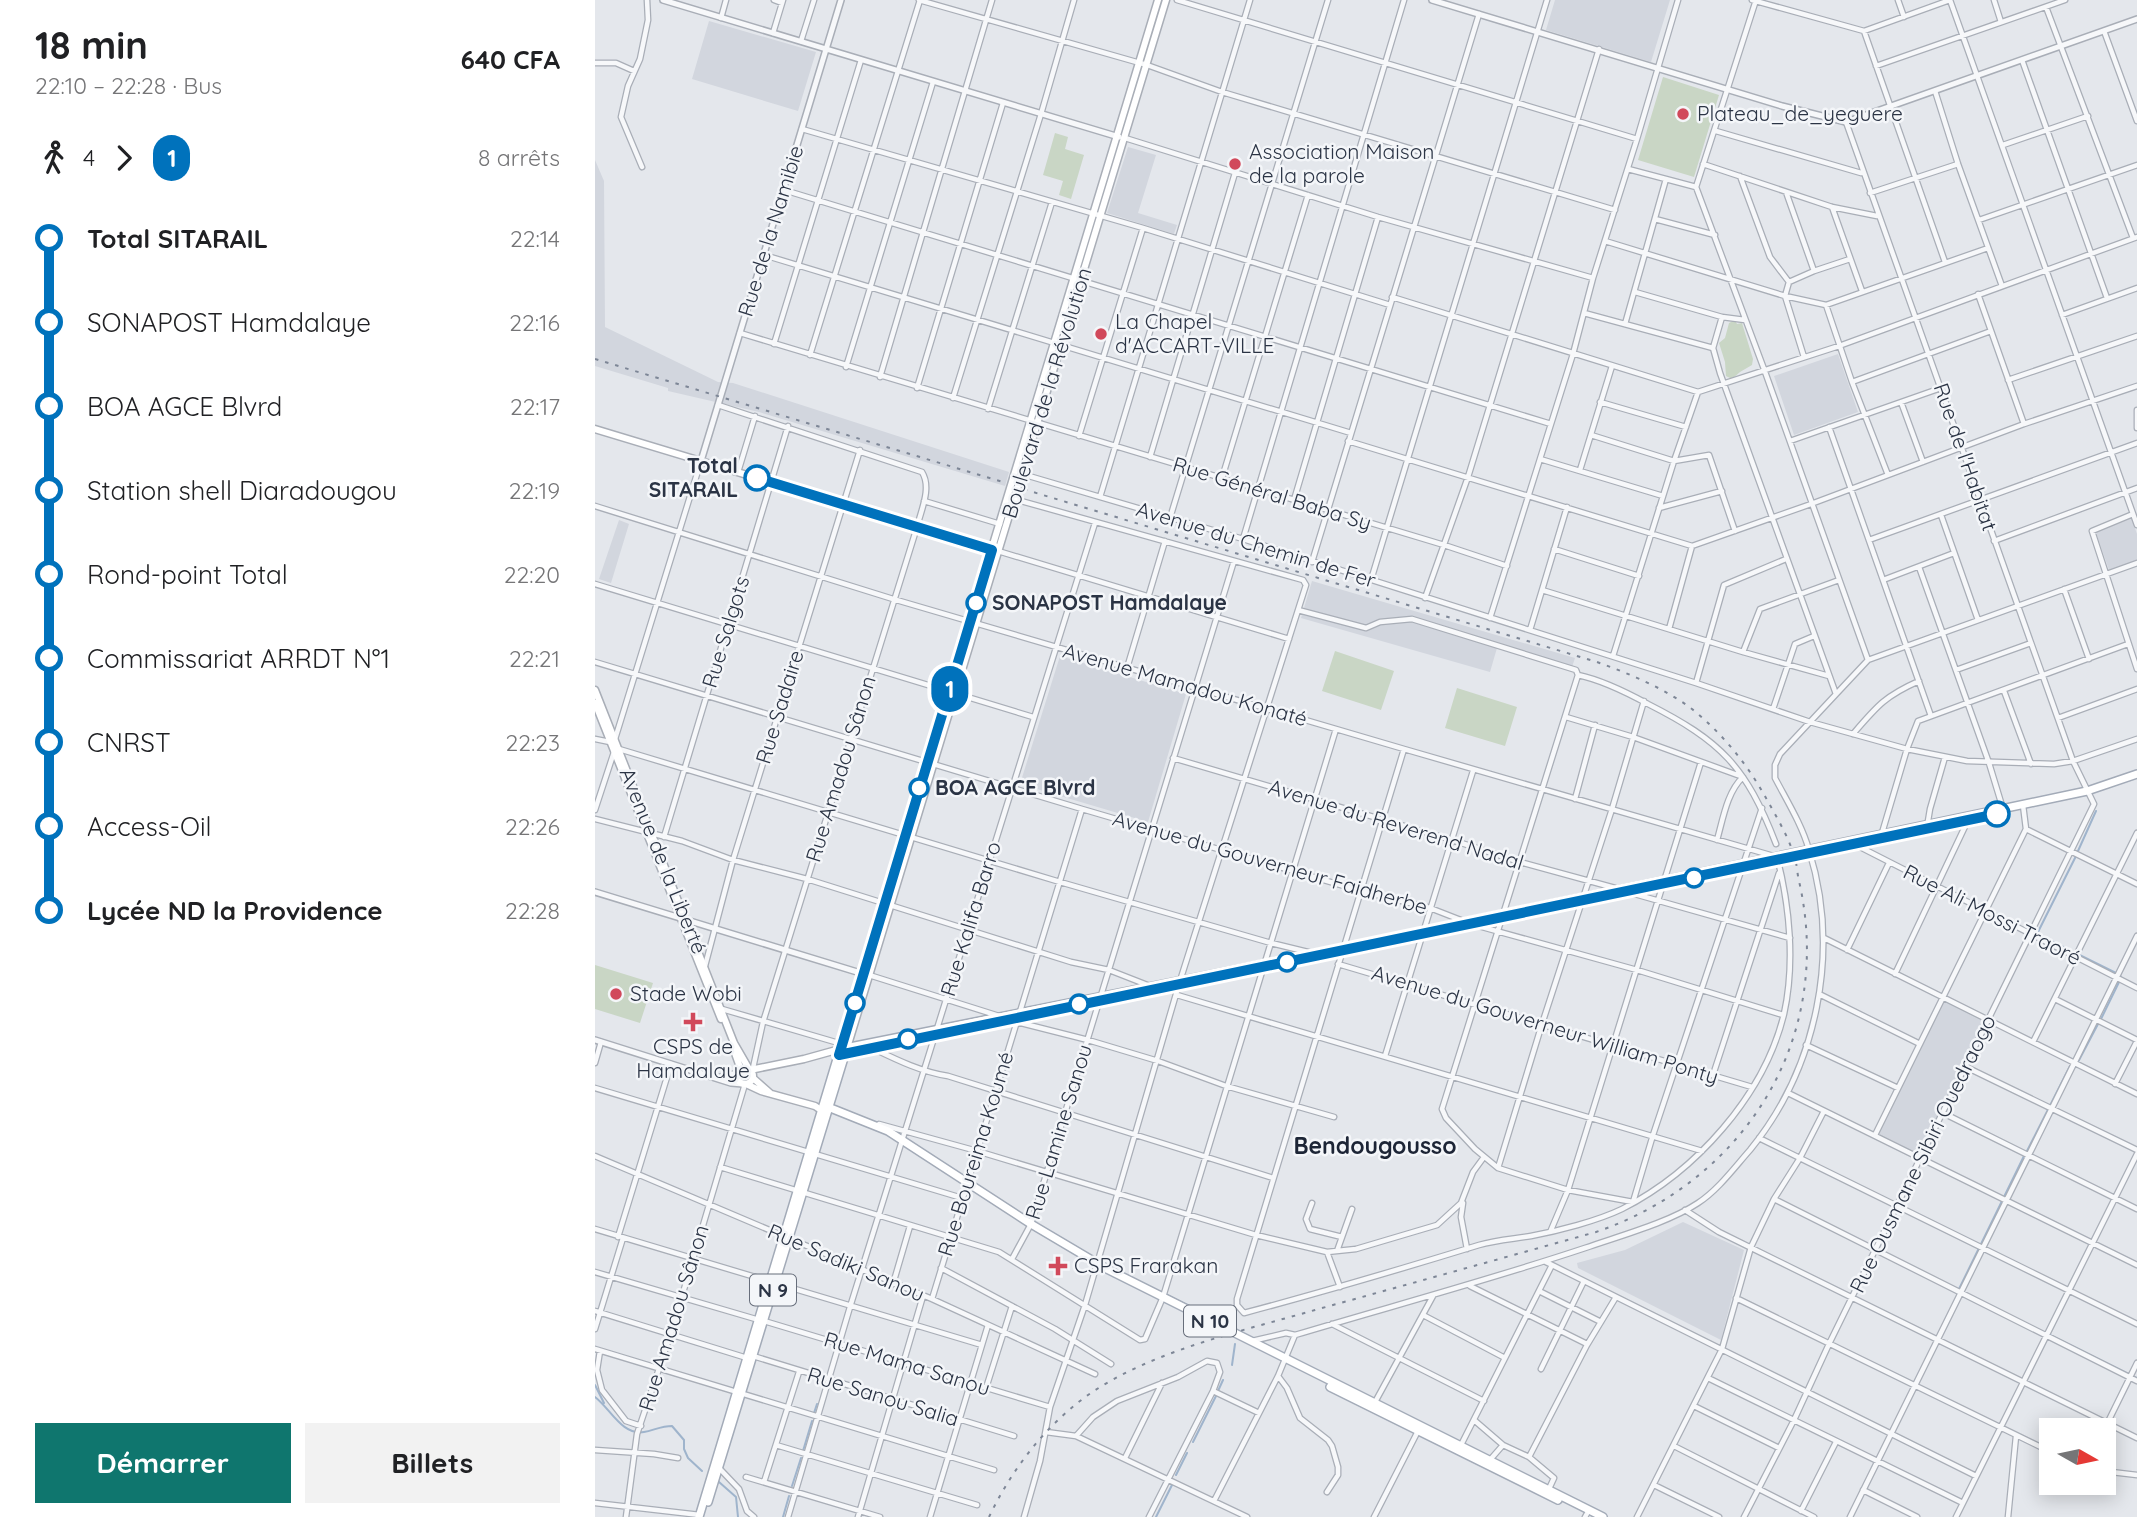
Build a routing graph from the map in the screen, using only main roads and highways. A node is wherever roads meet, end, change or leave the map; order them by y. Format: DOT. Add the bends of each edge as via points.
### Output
graph roads {
  1 [pos="1158,0"];
  2 [pos="1166,0"];
  3 [pos="1097,215"];
  4 [pos="1077,279"];
  5 [pos="1034,422"];
  6 [pos="595,429"];
  7 [pos="995,550"];
  8 [pos="595,690"];
  9 [pos="595,703"];
  10 [pos="613,741"];
  11 [pos="2137,776"];
  12 [pos="2023,807"];
  13 [pos="1970,818"];
  14 [pos="1927,826"];
  15 [pos="1851,843"];
  16 [pos="684,919"];
  17 [pos="1343,950"];
  18 [pos="1264,965"];
  19 [pos="841,1050"];
  20 [pos="748,1072"];
  21 [pos="745,1084"];
  22 [pos="771,1094"];
  23 [pos="823,1108"];
  24 [pos="901,1142"];
  25 [pos="1163,1299"];
  26 [pos="1284,1361"];
  27 [pos="1373,1405"];
  28 [pos="1460,1449"];
  29 [pos="1589,1515"];
  30 [pos="701,1516"];
  31 [pos="1603,1517"];
  1 -- 3 [label="main road, Boulevard de la Révolution"];
  2 -- 3 [label="main road, Boulevard de la Révolution"];
  3 -- 4 [label="main road, Boulevard de la Révolution"];
  4 -- 5 [label="main road, Boulevard de la Révolution" via="1053,343"];
  4 -- 5 [label="main road, Boulevard de la Révolution" via="1062,345"];
  5 -- 7 [label="main road, Boulevard de la Révolution"];
  5 -- 7 [label="main road, Boulevard de la Révolution" via="1022,474"];
  6 -- 7 [label="main road"];
  7 -- 19 [label="main road, Boulevard de la Révolution"];
  8 -- 10 [label="main road, Avenue de la Liberté"];
  9 -- 10 [label="main road, Avenue de la Liberté"];
  10 -- 16 [label="main road, Avenue de la Liberté"];
  11 -- 12 [label="main road"];
  12 -- 13 [label="main road"];
  12 -- 13 [label="main road"];
  13 -- 14 [label="main road"];
  14 -- 15 [label="main road"];
  14 -- 15 [label="main road"];
  15 -- 17 [label="main road"];
  16 -- 20 [label="main road, Avenue de la Liberté"];
  16 -- 20 [label="main road, Avenue de la Liberté"];
  17 -- 18 [label="main road"];
  17 -- 18 [label="main road"];
  18 -- 19 [label="main road"];
  19 -- 20 [label="main road"];
  19 -- 23 [label="main road, Boulevard de la Révolution / N 9"];
  20 -- 21 [label="main road"];
  20 -- 21 [label="main road" via="738,1080"];
  20 -- 22 [label="main road, N 10"];
  21 -- 22 [label="main road, N 10"];
  22 -- 23 [label="main road, N 10"];
  23 -- 24 [label="main road, N 10"];
  23 -- 24 [label="main road, N 10" via="872,1123"];
  23 -- 30 [label="main road, Boulevard de la Révolution / N 9"];
  24 -- 25 [label="main road, N 10" via="1030,1226"];
  25 -- 26 [label="main road, N 10"];
  25 -- 26 [label="main road, N 10"];
  26 -- 27 [label="main road, N 10"];
  27 -- 28 [label="main road, N 10"];
  27 -- 28 [label="main road, N 10"];
  28 -- 29 [label="main road, N 10"];
  29 -- 31 [label="main road, N 10"];
}
